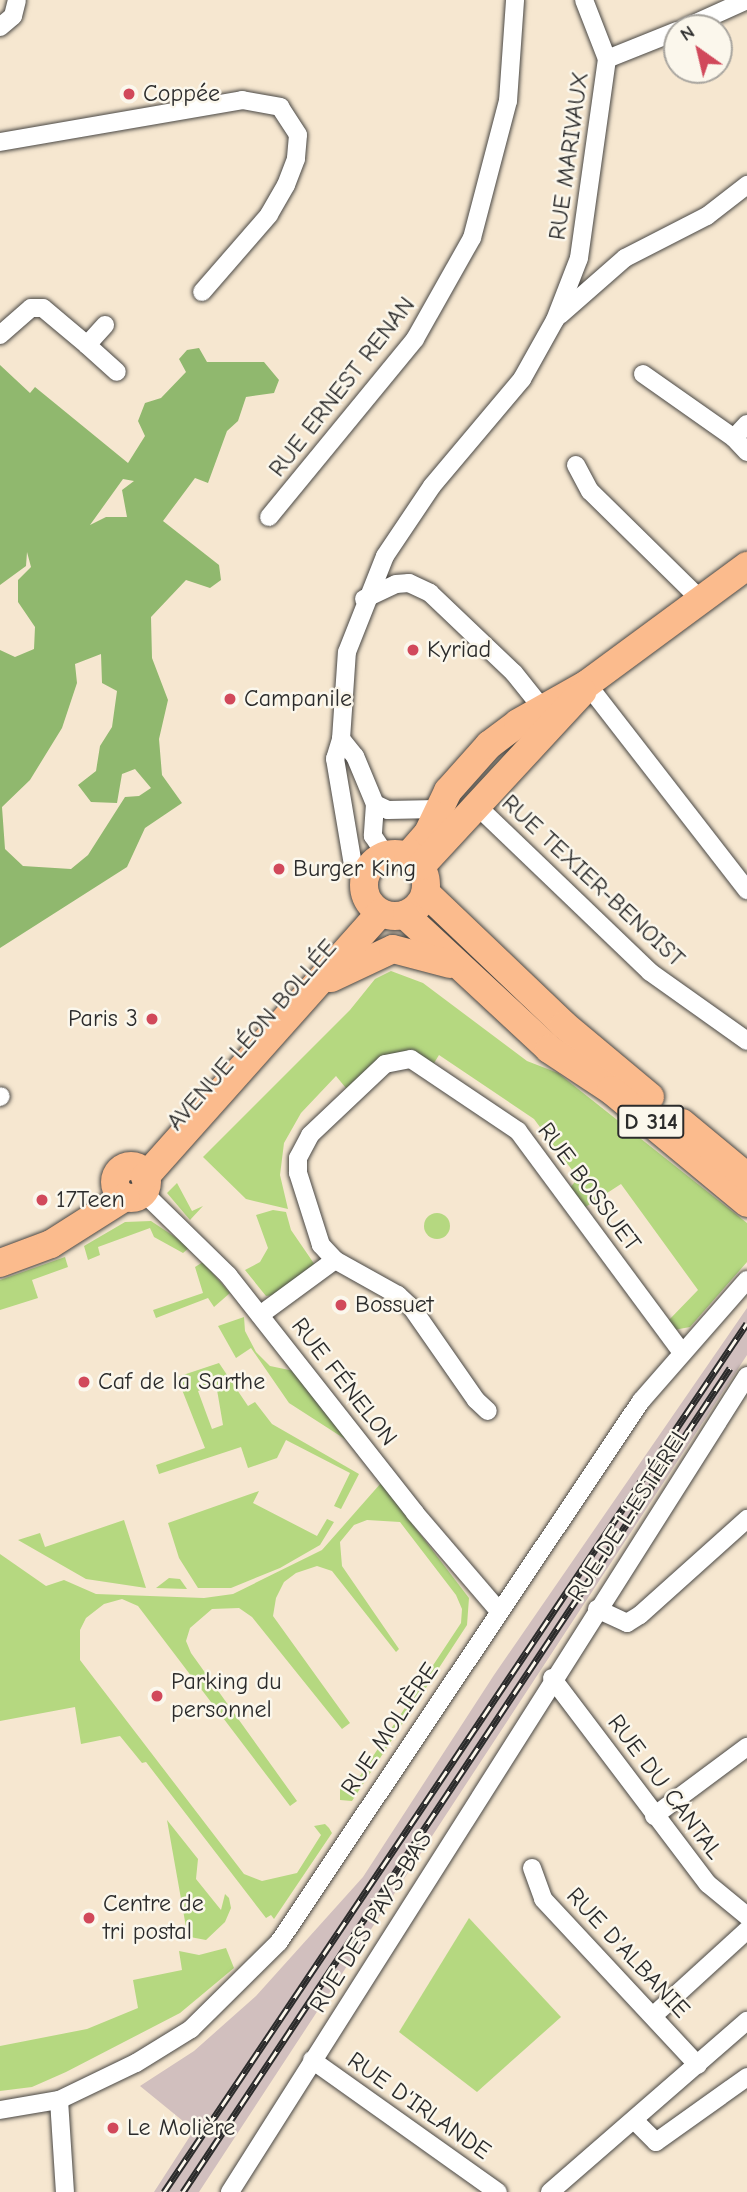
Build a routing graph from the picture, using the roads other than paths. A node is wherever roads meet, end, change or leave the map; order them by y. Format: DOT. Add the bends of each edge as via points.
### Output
graph roads {
  1 [pos="17,0"];
  2 [pos="515,0"];
  3 [pos="584,0"];
  4 [pos="747,0"];
  5 [pos="716,14"];
  6 [pos="0,27"];
  7 [pos="663,37"];
  8 [pos="607,59"];
  9 [pos="0,142"];
  10 [pos="747,184"];
  11 [pos="202,292"];
  12 [pos="555,320"];
  13 [pos="104,325"];
  14 [pos="0,335"];
  15 [pos="87,345"];
  16 [pos="117,372"];
  17 [pos="643,374"];
  18 [pos="747,424"];
  19 [pos="734,438"];
  20 [pos="747,452"];
  21 [pos="576,465"];
  22 [pos="269,517"];
  23 [pos="747,566"];
  24 [pos="699,598"];
  25 [pos="364,599"];
  26 [pos="587,684"];
  27 [pos="542,708"];
  28 [pos="341,738"];
  29 [pos="375,804"];
  30 [pos="476,805"];
  31 [pos="437,809"];
  32 [pos="410,868"];
  33 [pos="747,890"];
  34 [pos="380,902"];
  35 [pos="462,968"];
  36 [pos="316,985"];
  37 [pos="747,1041"];
  38 [pos="747,1177"];
  39 [pos="133,1184"];
  40 [pos="747,1203"];
  41 [pos="0,1247"];
  42 [pos="335,1260"];
  43 [pos="0,1264"];
  44 [pos="747,1280"];
  45 [pos="260,1315"];
  46 [pos="682,1353"];
  47 [pos="747,1376"];
  48 [pos="488,1411"];
  49 [pos="747,1519"];
  50 [pos="597,1609"];
  51 [pos="498,1610"];
  52 [pos="552,1678"];
  53 [pos="747,1747"];
  54 [pos="654,1816"];
  55 [pos="532,1868"];
  56 [pos="747,1916"];
  57 [pos="747,1930"];
  58 [pos="654,2015"];
  59 [pos="747,2021"];
  60 [pos="312,2060"];
  61 [pos="698,2065"];
  62 [pos="747,2077"];
  63 [pos="59,2100"];
  64 [pos="0,2110"];
  65 [pos="634,2120"];
  66 [pos="65,2192"];
  67 [pos="230,2192"];
  68 [pos="498,2192"];
  69 [pos="550,2192"];
  1 -- 6 [label="street" via="13,16"];
  2 -- 22 [label="street, RUE ERNEST RENAN" via="508,101 472,238 415,339"];
  3 -- 8 [label="street, RUE MARIVAUX"];
  4 -- 5 [label="street"];
  7 -- 8 [label="street"];
  8 -- 12 [label="street, RUE MARIVAUX" via="579,258"];
  9 -- 11 [label="street" via="242,100 280,107 292,119 298,135 286,185 269,215"];
  10 -- 12 [label="street" via="707,216 625,258"];
  12 -- 25 [label="street" via="522,379 408,518"];
  13 -- 15 [label="street"];
  14 -- 15 [label="street" via="20,313 43,308"];
  15 -- 16 [label="street"];
  17 -- 19 [label="street"];
  18 -- 19 [label="street"];
  19 -- 20 [label="street"];
  21 -- 24 [label="street" via="590,491"];
  23 -- 24 [label="main road, AVENUE LÉON BOLLÉE"];
  24 -- 26 [label="main road, AVENUE LÉON BOLLÉE"];
  25 -- 27 [label="street" via="396,584 409,583 429,593 514,673"];
  25 -- 28 [label="street" via="346,652"];
  26 -- 27 [label="main road, AVENUE LÉON BOLLÉE"];
  26 -- 30 [label="main road, AVENUE LÉON BOLLÉE" via="567,713 523,752"];
  26 -- 33 [label="street"];
  27 -- 31 [label="main road, AVENUE LÉON BOLLÉE" via="489,744"];
  28 -- 29 [label="street" via="355,756"];
  28 -- 34 [label="street" via="335,759 353,864"];
  29 -- 31 [label="street" via="388,810"];
  29 -- 32 [label="street" via="373,836"];
  30 -- 32 [label="main road, AVENUE LÉON BOLLÉE"];
  30 -- 37 [label="street, RUE TEXIER-BENOIST" via="650,972"];
  31 -- 32 [label="main road, AVENUE LÉON BOLLÉE"];
  32 -- 34 [label="main road, AVENUE LÉON BOLLÉE" via="370,866"];
  32 -- 34 [label="main road, AVENUE LÉON BOLLÉE" via="419,906"];
  32 -- 38 [label="main road, D 314" via="564,1025"];
  34 -- 35 [label="main road, D 314"];
  34 -- 36 [label="main road, AVENUE LÉON BOLLÉE"];
  34 -- 39 [label="main road, AVENUE LÉON BOLLÉE"];
  35 -- 36 [label="main road, AVENUE LÉON BOLLÉE" via="393,949"];
  35 -- 40 [label="main road, D 314" via="549,1049 611,1090"];
  36 -- 39 [label="main road, AVENUE LÉON BOLLÉE"];
  39 -- 41 [label="main road, AVENUE LÉON BOLLÉE" via="47,1230"];
  39 -- 43 [label="main road, AVENUE LÉON BOLLÉE" via="51,1244"];
  39 -- 45 [label="street, RUE FÉNELON" via="228,1275"];
  42 -- 45 [label="street"];
  42 -- 46 [label="street, RUE BOSSUET" via="321,1245 304,1196 298,1158 310,1135 364,1081 385,1064 411,1059 518,1131"];
  42 -- 48 [label="street, RUE BOSSUET" via="398,1295 412,1308"];
  44 -- 46 [label="street, RUE MOLIÈRE"];
  45 -- 51 [label="street, RUE FÉNELON" via="415,1513"];
  46 -- 51 [label="street, RUE MOLIÈRE" via="641,1401"];
  47 -- 50 [label="street, RUE DE L'ESTÉREL"];
  49 -- 50 [label="street" via="627,1623"];
  50 -- 52 [label="street, RUE DE L'ESTÉREL"];
  51 -- 63 [label="street, RUE MOLIÈRE" via="279,1942 191,2029 136,2063"];
  52 -- 54 [label="street, RUE DU CANTAL"];
  52 -- 60 [label="street, RUE DES PAYS-BAS"];
  53 -- 54 [label="street"];
  54 -- 56 [label="street, RUE DU CANTAL" via="708,1884"];
  55 -- 58 [label="street, RUE D'ALBANIE" via="543,1899"];
  57 -- 58 [label="street"];
  58 -- 61 [label="street, RUE D'ALBANIE"];
  59 -- 61 [label="street"];
  60 -- 67 [label="street, RUE DES PAYS-BAS"];
  60 -- 68 [label="street, RUE D'IRLANDE"];
  61 -- 65 [label="street"];
  62 -- 65 [label="street" via="656,2142"];
  63 -- 64 [label="street, RUE MOLIÈRE"];
  63 -- 66 [label="street"];
  65 -- 69 [label="street"];
}
